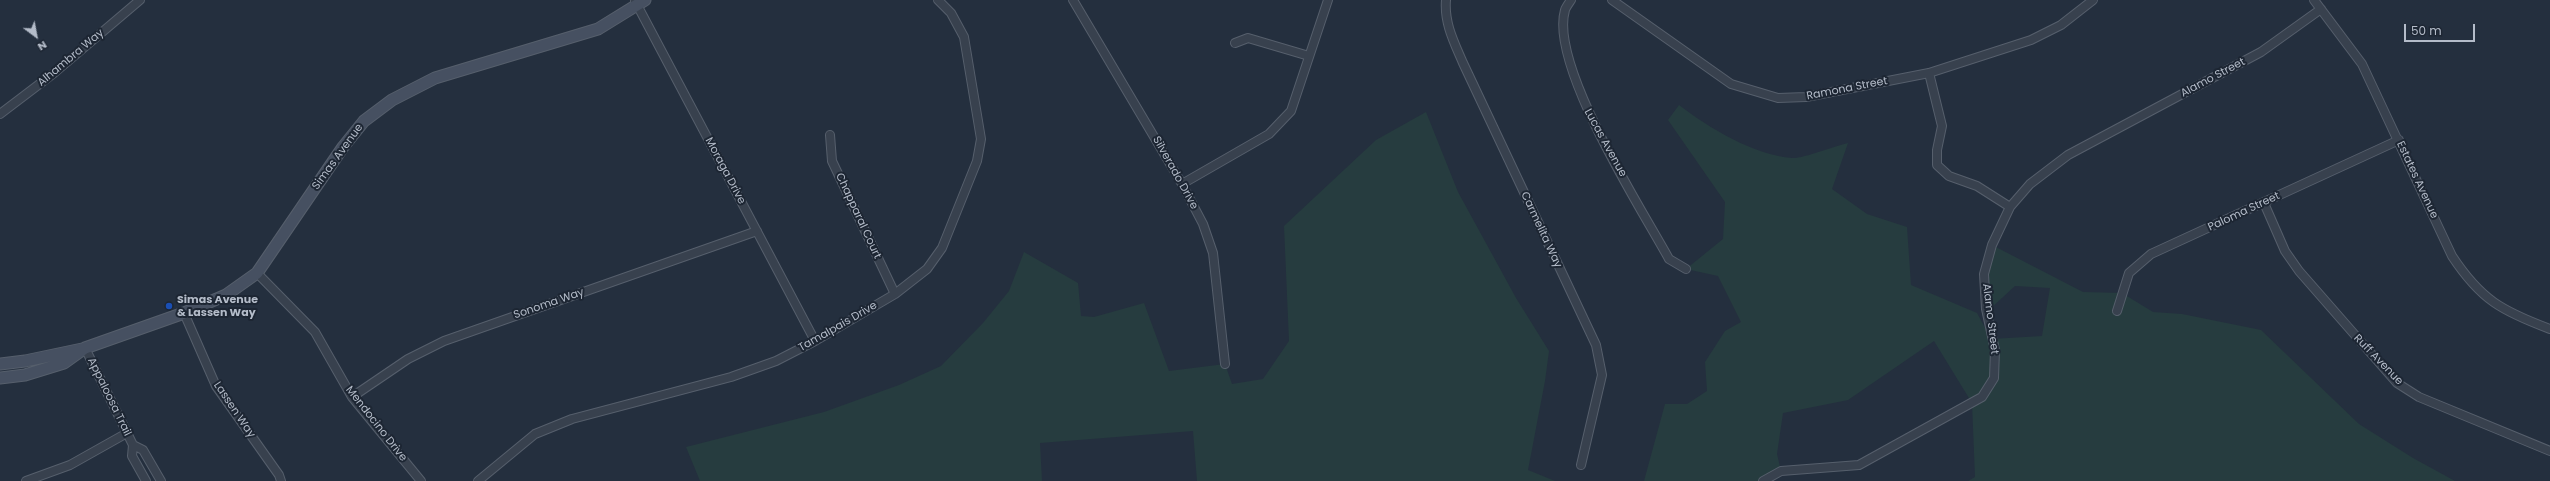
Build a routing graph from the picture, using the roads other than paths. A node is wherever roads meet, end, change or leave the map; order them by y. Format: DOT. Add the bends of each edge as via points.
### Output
graph roads {
  1 [pos="140,0"];
  2 [pos="938,0"];
  3 [pos="1073,0"];
  4 [pos="1328,0"];
  5 [pos="1446,0"];
  6 [pos="1572,0"];
  7 [pos="1612,0"];
  8 [pos="2093,0"];
  9 [pos="2314,0"];
  10 [pos="639,1"];
  11 [pos="2321,9"];
  12 [pos="1235,43"];
  13 [pos="1309,56"];
  14 [pos="1929,73"];
  15 [pos="0,114"];
  16 [pos="830,135"];
  17 [pos="2398,140"];
  18 [pos="1182,184"];
  19 [pos="2264,203"];
  20 [pos="2010,206"];
  21 [pos="757,231"];
  22 [pos="1686,269"];
  23 [pos="257,273"];
  24 [pos="895,294"];
  25 [pos="2117,311"];
  26 [pos="184,312"];
  27 [pos="2550,329"];
  28 [pos="815,341"];
  29 [pos="85,348"];
  30 [pos="0,364"];
  31 [pos="1225,364"];
  32 [pos="0,378"];
  33 [pos="352,397"];
  34 [pos="127,433"];
  35 [pos="133,445"];
  36 [pos="2550,451"];
  37 [pos="1581,464"];
  38 [pos="26,481"];
  39 [pos="146,481"];
  40 [pos="160,481"];
  41 [pos="281,481"];
  42 [pos="421,481"];
  43 [pos="478,481"];
  44 [pos="1763,481"];
  1 -- 15 [label="street, Alhambra Way" via="54,74"];
  2 -- 24 [label="street, Tamalpais Drive" via="951,13 964,37 981,139 977,161 942,248 927,269"];
  3 -- 18 [label="street, Silverado Drive"];
  4 -- 13 [label="street"];
  5 -- 37 [label="street, Carmelita Way" via="1445,13 1450,32 1463,63 1596,346 1602,376"];
  6 -- 22 [label="street, Lucas Avenue" via="1565,10 1564,33 1568,56 1584,106 1668,259"];
  7 -- 14 [label="street, Ramona Street" via="1731,84 1778,98 1806,97"];
  8 -- 14 [label="street, Ramona Street" via="2061,25 2032,40"];
  9 -- 11 [label="street, Estates Avenue"];
  10 -- 21 [label="street, Moraga Drive"];
  10 -- 23 [label="street, Simas Avenue" via="598,29 435,78 392,100 364,121 343,147"];
  11 -- 17 [label="street, Estates Avenue" via="2362,64"];
  11 -- 20 [label="street, Alamo Street" via="2261,52 2068,155 2030,184"];
  12 -- 13 [label="street" via="1248,38"];
  13 -- 18 [label="street" via="1291,111 1269,134"];
  14 -- 20 [label="street" via="1942,126 1937,165 1950,176 1977,186"];
  16 -- 24 [label="street, Chapparal Court" via="832,161"];
  17 -- 19 [label="street, Paloma Street"];
  17 -- 27 [label="street, Estates Avenue" via="2452,256 2470,281 2502,309"];
  18 -- 31 [label="street, Silverado Drive" via="1203,224 1213,253"];
  19 -- 25 [label="street, Paloma Street" via="2151,254 2129,272"];
  19 -- 36 [label="street, Ruff Avenue" via="2285,251 2299,271 2397,383 2419,397"];
  20 -- 44 [label="street, Alamo Street" via="1992,244 1984,274 1986,309 1995,350 1994,378 1982,397 1859,465 1781,471"];
  21 -- 28 [label="street, Moraga Drive"];
  21 -- 33 [label="street, Sonoma Way" via="444,341 408,359"];
  23 -- 26 [label="street, Simas Avenue" via="226,294"];
  23 -- 33 [label="street, Mendocino Drive" via="315,332"];
  24 -- 28 [label="street, Tamalpais Drive"];
  26 -- 29 [label="street, Simas Avenue"];
  26 -- 41 [label="street, Lassen Way" via="216,386"];
  28 -- 43 [label="street, Tamalpais Drive" via="776,361 731,377 572,419 535,434"];
  29 -- 30 [label="street, Simas Avenue"];
  29 -- 32 [label="street, Simas Avenue" via="64,363 25,375"];
  29 -- 34 [label="street, Appaloosa Trail"];
  33 -- 42 [label="street, Mendocino Drive"];
  34 -- 35 [label="street, Appaloosa Trail"];
  34 -- 38 [label="street" via="70,465"];
  35 -- 39 [label="street, Appaloosa Trail" via="132,456"];
  35 -- 40 [label="street, Appaloosa Trail" via="143,450"];
}
